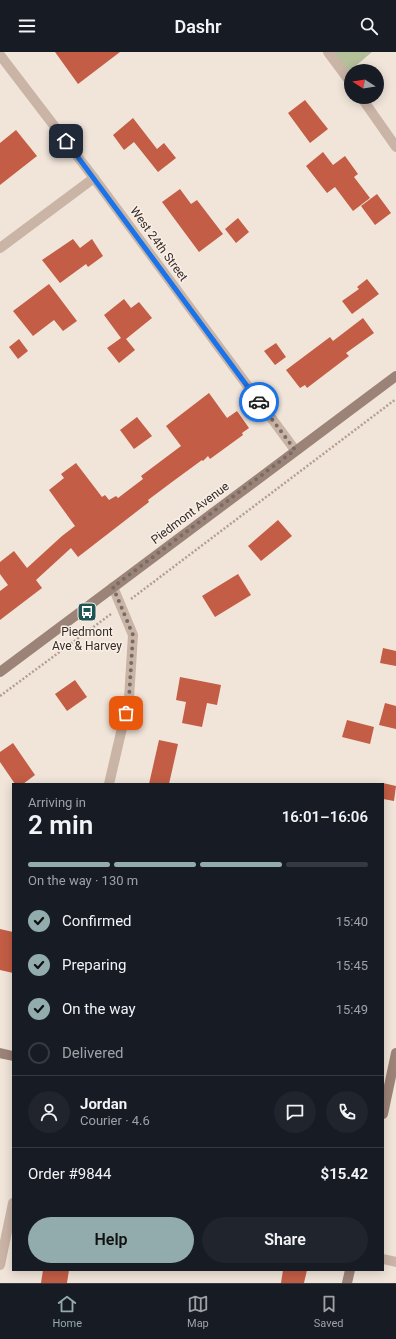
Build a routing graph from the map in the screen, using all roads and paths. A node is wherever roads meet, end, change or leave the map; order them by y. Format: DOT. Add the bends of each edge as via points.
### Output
graph roads {
  1 [pos="328,52"];
  2 [pos="0,55"];
  3 [pos="344,74"];
  4 [pos="366,104"];
  5 [pos="396,147"];
  6 [pos="94,178"];
  7 [pos="0,248"];
  8 [pos="396,376"];
  9 [pos="396,400"];
  10 [pos="295,450"];
  11 [pos="113,587"];
  12 [pos="121,607"];
  13 [pos="0,672"];
  14 [pos="0,696"];
  15 [pos="109,783"];
  16 [pos="0,1053"];
  17 [pos="396,1053"];
  18 [pos="12,1056"];
  19 [pos="384,1109"];
  20 [pos="12,1208"];
  21 [pos="384,1259"];
  22 [pos="396,1262"];
  23 [pos="0,1265"];
  24 [pos="350,1271"];
  25 [pos="348,1283"];
  1 -- 3 [label="street"];
  2 -- 6 [label="street, West 24th Street"];
  4 -- 5 [label="street"];
  6 -- 7 [label="street"];
  6 -- 10 [label="street, West 24th Street"];
  8 -- 10 [label="main road, Piedmont Avenue"];
  9 -- 12 [label="path"];
  10 -- 11 [label="main road, Piedmont Avenue"];
  11 -- 12 [label="street"];
  11 -- 13 [label="main road, Piedmont Avenue"];
  12 -- 14 [label="path"];
  12 -- 15 [label="street" via="133,635 129,698"];
  16 -- 18 [label="main road"];
  17 -- 19 [label="main road"];
  20 -- 23 [label="street"];
  21 -- 22 [label="street"];
  24 -- 25 [label="main road"];
}
